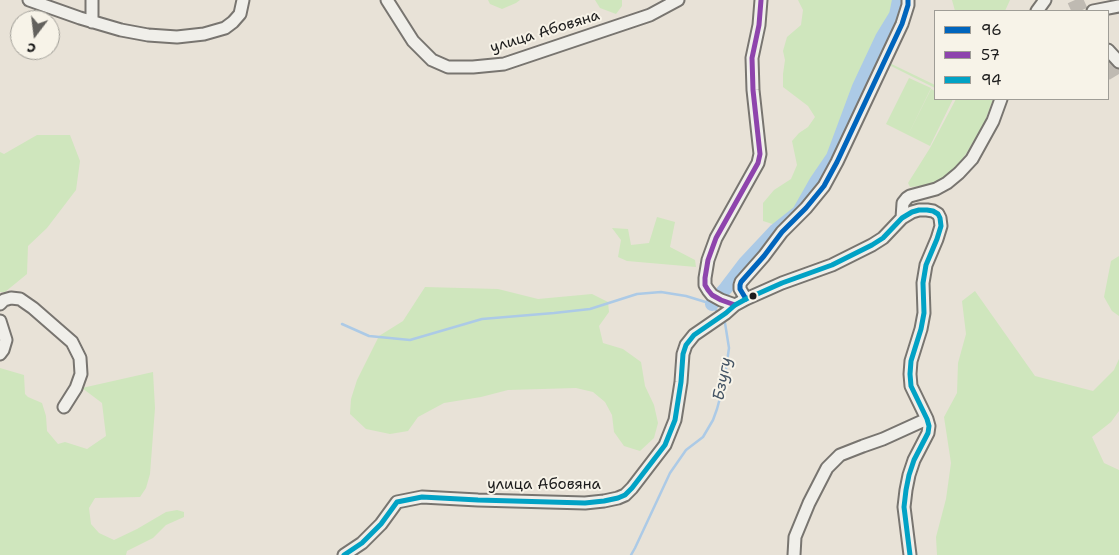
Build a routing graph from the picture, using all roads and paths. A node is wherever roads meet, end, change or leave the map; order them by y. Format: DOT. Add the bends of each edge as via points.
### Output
graph roads {
  1 [pos="29,0"];
  2 [pos="92,0"];
  3 [pos="243,0"];
  4 [pos="388,0"];
  5 [pos="678,0"];
  6 [pos="761,0"];
  7 [pos="908,0"];
  8 [pos="1119,6"];
  9 [pos="1098,10"];
  10 [pos="92,22"];
  11 [pos="1109,51"];
  12 [pos="1119,62"];
  13 [pos="1001,100"];
  14 [pos="902,218"];
  15 [pos="746,299"];
  16 [pos="0,304"];
  17 [pos="735,305"];
  18 [pos="0,322"];
  19 [pos="0,354"];
  20 [pos="64,407"];
  21 [pos="927,419"];
  22 [pos="344,555"];
  23 [pos="794,555"];
  24 [pos="910,555"];
  1 -- 10 [label="street"];
  2 -- 10 [label="street"];
  3 -- 10 [label="street" via="240,14 233,22 204,34 177,37 148,34"];
  4 -- 5 [label="street, улица Абовяна" via="413,41 432,60 448,67 464,67 504,64 642,17"];
  6 -- 17 [label="street" via="752,58 760,154 753,173 716,238 705,278 708,290"];
  7 -- 15 [label="street" via="902,24 824,186 741,282 740,289"];
  8 -- 9 [label="street"];
  11 -- 12 [label="street"];
  13 -- 14 [label="street, улица Абовяна" via="972,159 947,183 907,198 903,203"];
  14 -- 15 [label="street, улица Абовяна" via="872,245 832,265 782,282"];
  14 -- 21 [label="street, улица Абовяна" via="919,210 933,211 938,214 942,226 926,265 924,313 911,361 911,386"];
  15 -- 17 [label="street, улица Абовяна"];
  16 -- 20 [label="street" via="11,298 20,299 72,342 80,358 81,374"];
  17 -- 22 [label="street, улица Абовяна" via="694,335 686,345 675,420 665,445 625,495 585,502 422,497 397,502 362,543"];
  18 -- 19 [label="street" via="6,340"];
  21 -- 23 [label="street" via="840,455 827,468 795,537"];
  21 -- 24 [label="street" via="928,433 914,460 906,490 904,507"];
}
